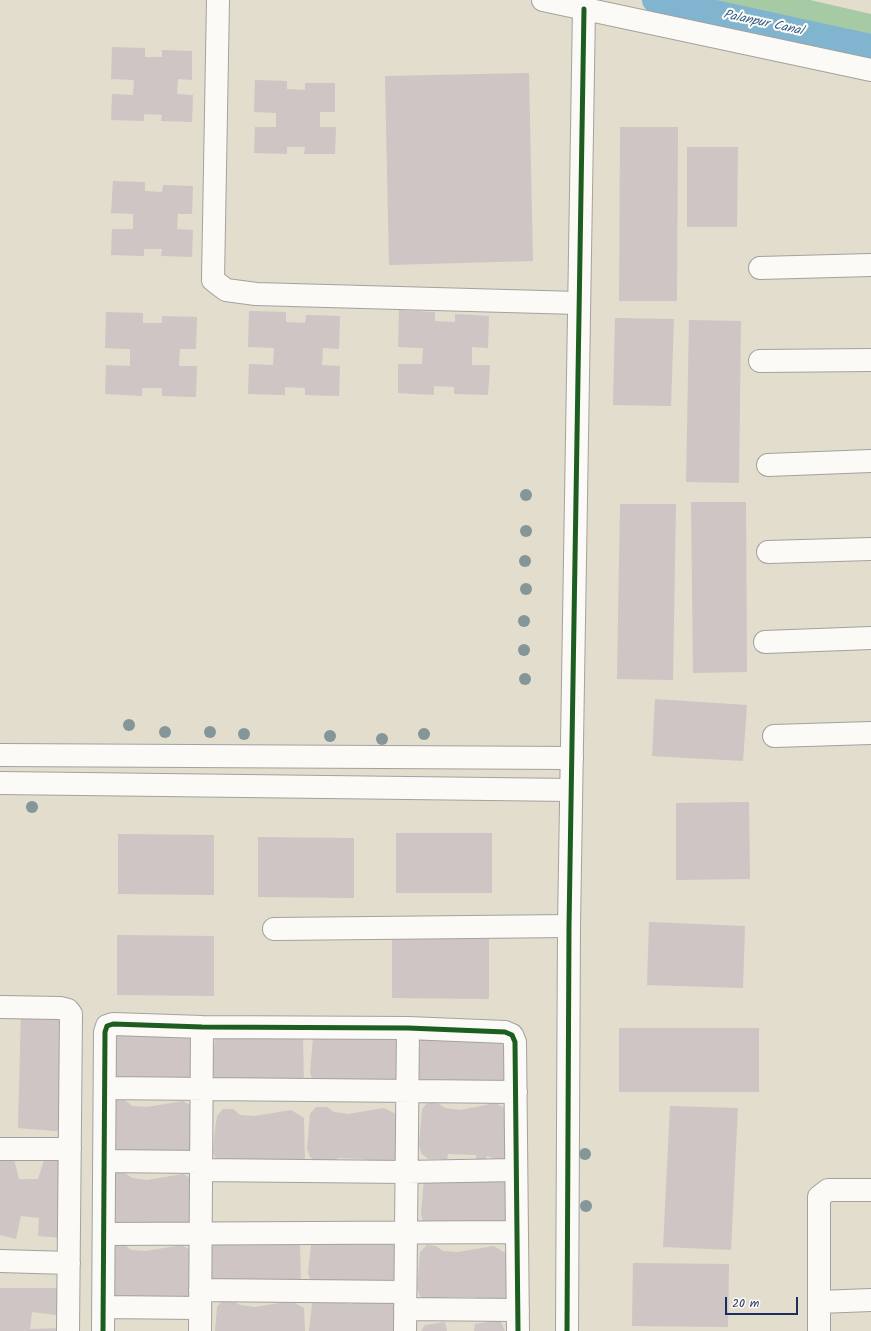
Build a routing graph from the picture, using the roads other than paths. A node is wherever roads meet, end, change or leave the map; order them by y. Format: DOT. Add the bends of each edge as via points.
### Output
graph roads {
  1 [pos="218,0"];
  2 [pos="543,0"];
  3 [pos="584,9"];
  4 [pos="871,70"];
  5 [pos="871,265"];
  6 [pos="760,268"];
  7 [pos="578,303"];
  8 [pos="871,360"];
  9 [pos="760,361"];
  10 [pos="871,462"];
  11 [pos="768,465"];
  12 [pos="871,548"];
  13 [pos="768,552"];
  14 [pos="871,638"];
  15 [pos="765,642"];
  16 [pos="871,733"];
  17 [pos="774,736"];
  18 [pos="0,755"];
  19 [pos="151,756"];
  20 [pos="294,757"];
  21 [pos="572,758"];
  22 [pos="0,783"];
  23 [pos="150,785"];
  24 [pos="295,787"];
  25 [pos="571,790"];
  26 [pos="569,926"];
  27 [pos="274,929"];
  28 [pos="0,1007"];
  29 [pos="202,1027"];
  30 [pos="408,1028"];
  31 [pos="105,1088"];
  32 [pos="202,1089"];
  33 [pos="407,1091"];
  34 [pos="516,1092"];
  35 [pos="0,1149"];
  36 [pos="70,1149"];
  37 [pos="104,1160"];
  38 [pos="201,1166"];
  39 [pos="516,1170"];
  40 [pos="406,1172"];
  41 [pos="871,1190"];
  42 [pos="406,1231"];
  43 [pos="517,1232"];
  44 [pos="201,1233"];
  45 [pos="104,1234"];
  46 [pos="0,1261"];
  47 [pos="69,1263"];
  48 [pos="200,1299"];
  49 [pos="871,1300"];
  50 [pos="405,1301"];
  51 [pos="819,1302"];
  52 [pos="103,1307"];
  53 [pos="518,1310"];
  54 [pos="68,1331"];
  55 [pos="103,1331"];
  56 [pos="200,1331"];
  57 [pos="405,1331"];
  58 [pos="518,1331"];
  59 [pos="567,1331"];
  60 [pos="819,1331"];
  1 -- 7 [label="street" via="213,280 226,290 256,294"];
  2 -- 3 [label="street"];
  3 -- 4 [label="street"];
  3 -- 7 [label="street"];
  5 -- 6 [label="street"];
  7 -- 21 [label="street"];
  8 -- 9 [label="street"];
  10 -- 11 [label="street"];
  12 -- 13 [label="street"];
  14 -- 15 [label="street"];
  16 -- 17 [label="street"];
  18 -- 19 [label="street"];
  19 -- 20 [label="street"];
  19 -- 23 [label="street"];
  20 -- 21 [label="street"];
  20 -- 24 [label="street"];
  21 -- 25 [label="street"];
  22 -- 23 [label="street"];
  23 -- 24 [label="street"];
  24 -- 25 [label="street"];
  25 -- 26 [label="street"];
  26 -- 27 [label="street"];
  26 -- 59 [label="street"];
  28 -- 36 [label="street" via="60,1008 68,1010 70,1014"];
  29 -- 30 [label="street"];
  29 -- 31 [label="street" via="113,1024 107,1026"];
  29 -- 32 [label="street"];
  30 -- 33 [label="street"];
  30 -- 34 [label="street" via="505,1032 512,1035 515,1042"];
  31 -- 32 [label="street"];
  31 -- 37 [label="street"];
  32 -- 33 [label="street"];
  32 -- 38 [label="street"];
  33 -- 34 [label="street"];
  33 -- 40 [label="street"];
  34 -- 39 [label="street"];
  35 -- 36 [label="street"];
  36 -- 47 [label="street"];
  37 -- 38 [label="street"];
  37 -- 45 [label="street"];
  38 -- 40 [label="street"];
  38 -- 44 [label="street"];
  39 -- 40 [label="street"];
  39 -- 43 [label="street"];
  40 -- 42 [label="street"];
  41 -- 51 [label="street" via="828,1190 819,1197"];
  42 -- 43 [label="street"];
  42 -- 44 [label="street"];
  42 -- 50 [label="street"];
  43 -- 53 [label="street"];
  44 -- 45 [label="street"];
  44 -- 48 [label="street"];
  45 -- 52 [label="street"];
  46 -- 47 [label="street"];
  47 -- 54 [label="street"];
  48 -- 50 [label="street"];
  48 -- 52 [label="street"];
  48 -- 56 [label="street"];
  49 -- 51 [label="street"];
  50 -- 53 [label="street"];
  50 -- 57 [label="street"];
  51 -- 60 [label="street"];
  52 -- 55 [label="street"];
  53 -- 58 [label="street"];
}
